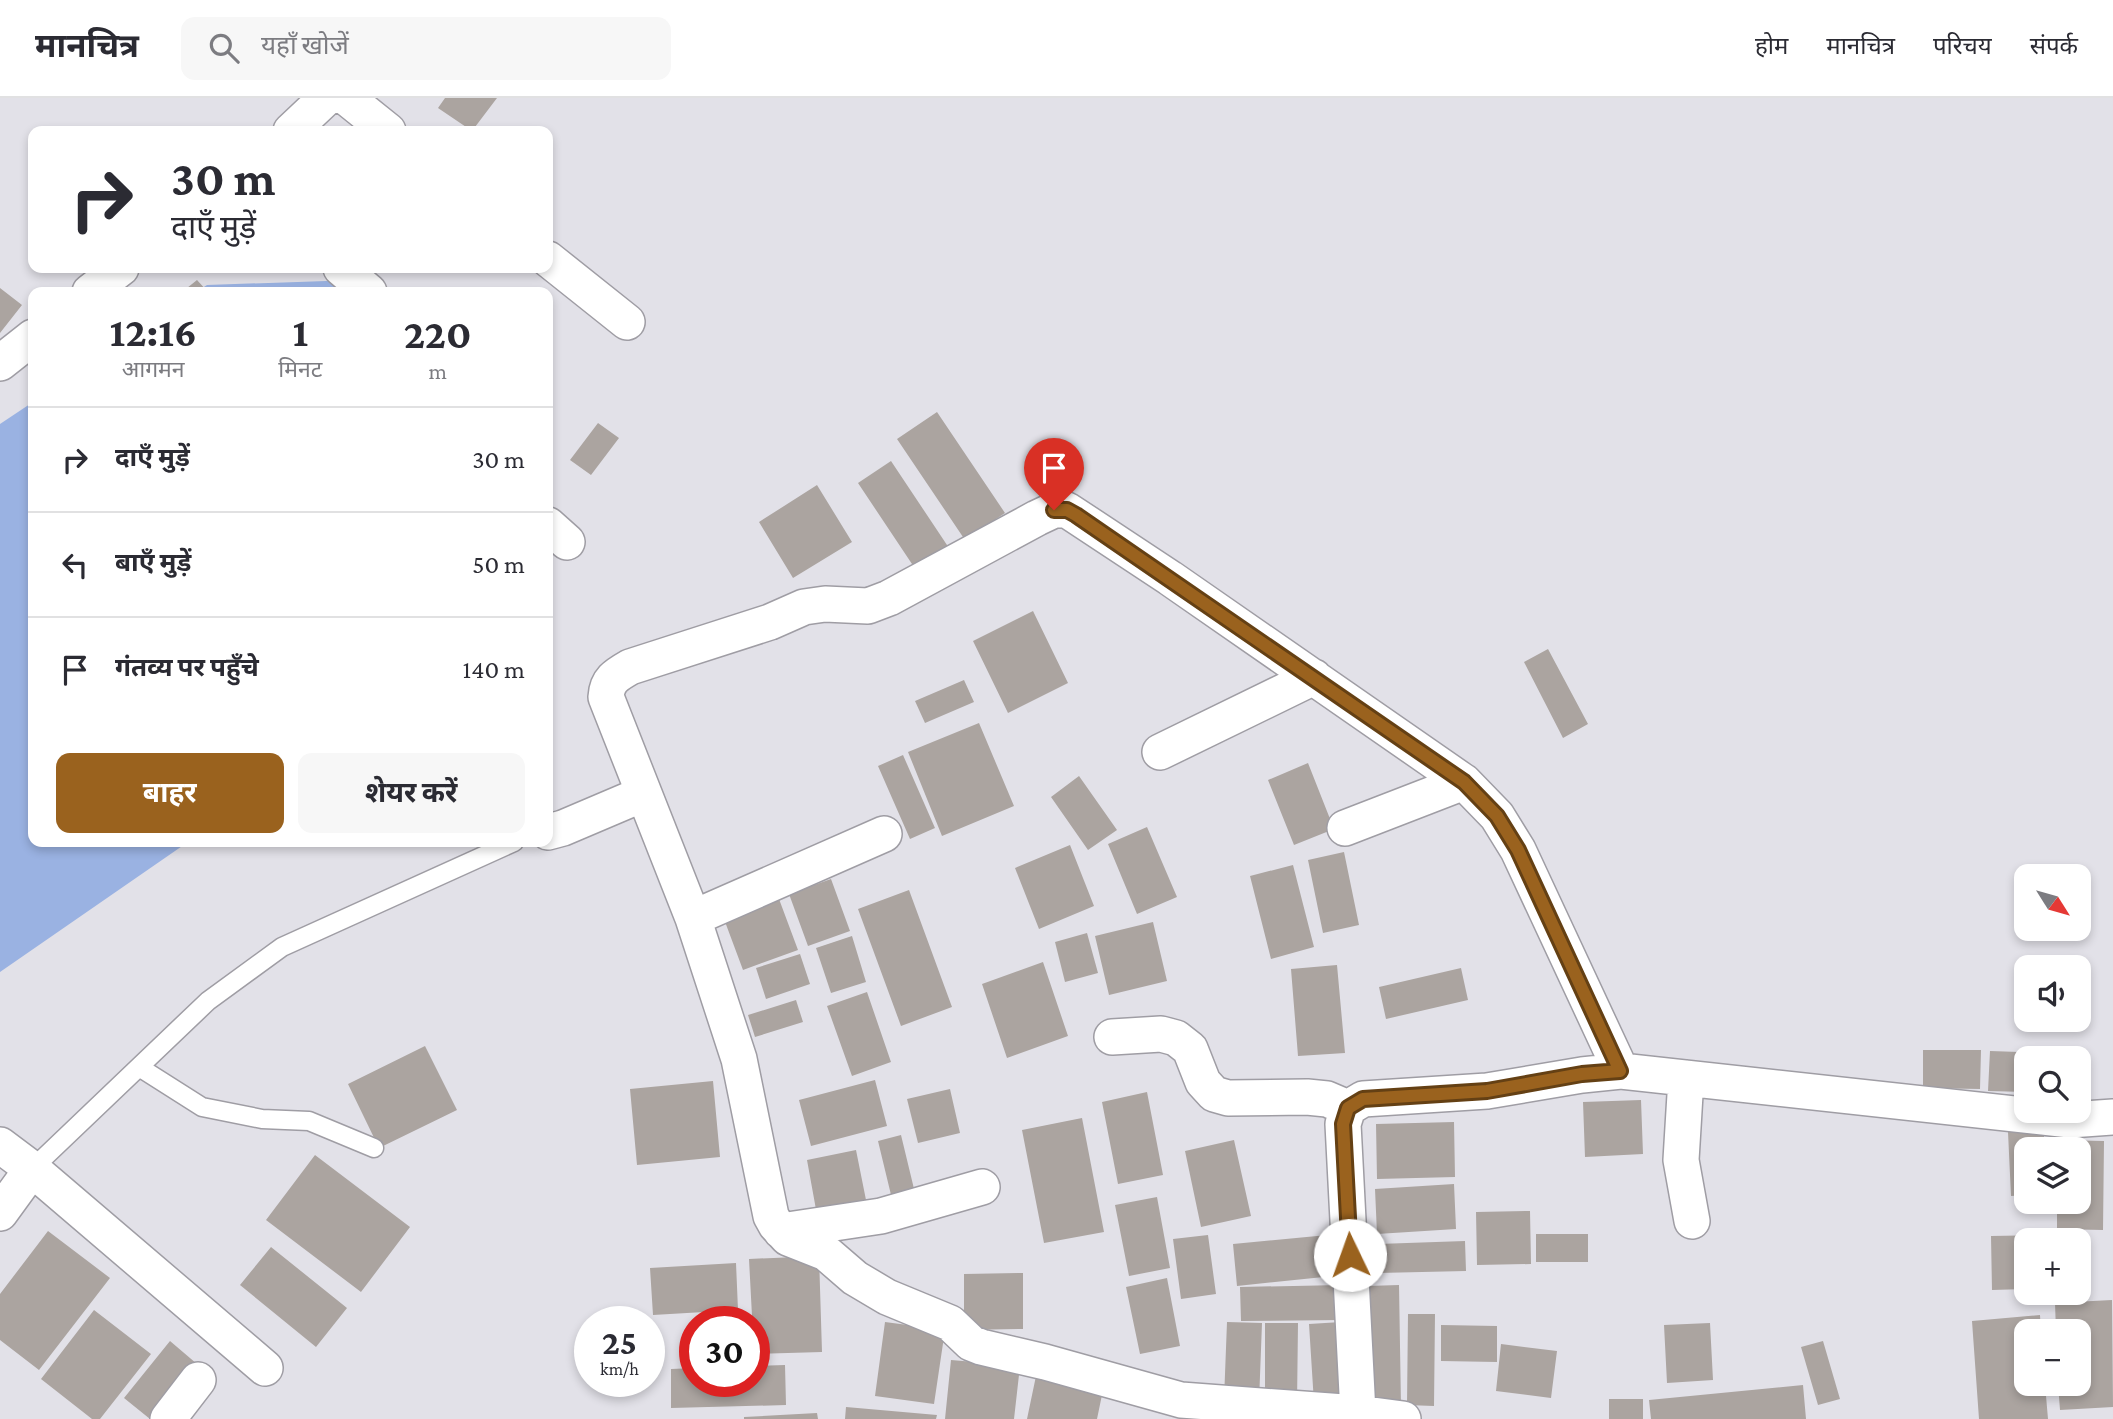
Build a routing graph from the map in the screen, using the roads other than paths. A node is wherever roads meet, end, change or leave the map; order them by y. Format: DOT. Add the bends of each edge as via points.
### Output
graph roads {
  1 [pos="326,98"];
  2 [pos="347,98"];
  3 [pos="296,126"];
  4 [pos="382,126"];
  5 [pos="553,263"];
  6 [pos="115,273"];
  7 [pos="347,273"];
  8 [pos="96,287"];
  9 [pos="363,287"];
  10 [pos="627,322"];
  11 [pos="28,341"];
  12 [pos="0,363"];
  13 [pos="1314,677"];
  14 [pos="1160,752"];
  15 [pos="1464,782"];
  16 [pos="643,794"];
  17 [pos="1345,828"];
  18 [pos="553,831"];
  19 [pos="884,834"];
  20 [pos="503,847"];
  21 [pos="693,918"];
  22 [pos="1112,1037"];
  23 [pos="138,1067"];
  24 [pos="1620,1071"];
  25 [pos="1686,1078"];
  26 [pos="1348,1108"];
  27 [pos="2113,1117"];
  28 [pos="0,1145"];
  29 [pos="374,1148"];
  30 [pos="32,1169"];
  31 [pos="982,1187"];
  32 [pos="0,1213"];
  33 [pos="1692,1221"];
  34 [pos="781,1231"];
  35 [pos="265,1368"];
  36 [pos="198,1380"];
  37 [pos="1358,1413"];
  38 [pos="168,1419"];
  39 [pos="1404,1419"];
  1 -- 3 [label="street"];
  2 -- 4 [label="street"];
  5 -- 10 [label="street"];
  6 -- 8 [label="street"];
  7 -- 9 [label="street"];
  11 -- 12 [label="street"];
  13 -- 14 [label="street"];
  13 -- 15 [label="street"];
  13 -- 16 [label="street" via="1076,515 1054,510 869,606 804,607 618,674 607,687 606,697"];
  15 -- 17 [label="street"];
  15 -- 24 [label="street" via="1497,816 1518,850"];
  16 -- 18 [label="street"];
  16 -- 21 [label="street"];
  19 -- 21 [label="street"];
  20 -- 23 [label="lane" via="282,947 208,1001"];
  21 -- 34 [label="street" via="739,1059 771,1216"];
  22 -- 26 [label="street" via="1161,1034 1176,1038 1189,1049 1203,1082 1214,1094 1327,1099"];
  23 -- 29 [label="lane" via="202,1107 262,1119 309,1121"];
  23 -- 30 [label="lane"];
  24 -- 25 [label="street"];
  24 -- 26 [label="street" via="1487,1091 1363,1099"];
  25 -- 27 [label="street" via="2070,1120"];
  25 -- 33 [label="street" via="1681,1160"];
  26 -- 37 [label="street" via="1343,1124"];
  28 -- 30 [label="street"];
  30 -- 32 [label="street"];
  30 -- 35 [label="street"];
  31 -- 34 [label="street" via="881,1216"];
  34 -- 37 [label="street" via="826,1253 887,1297 950,1323 971,1343 1181,1400"];
  36 -- 38 [label="street"];
  37 -- 39 [label="street"];
}
